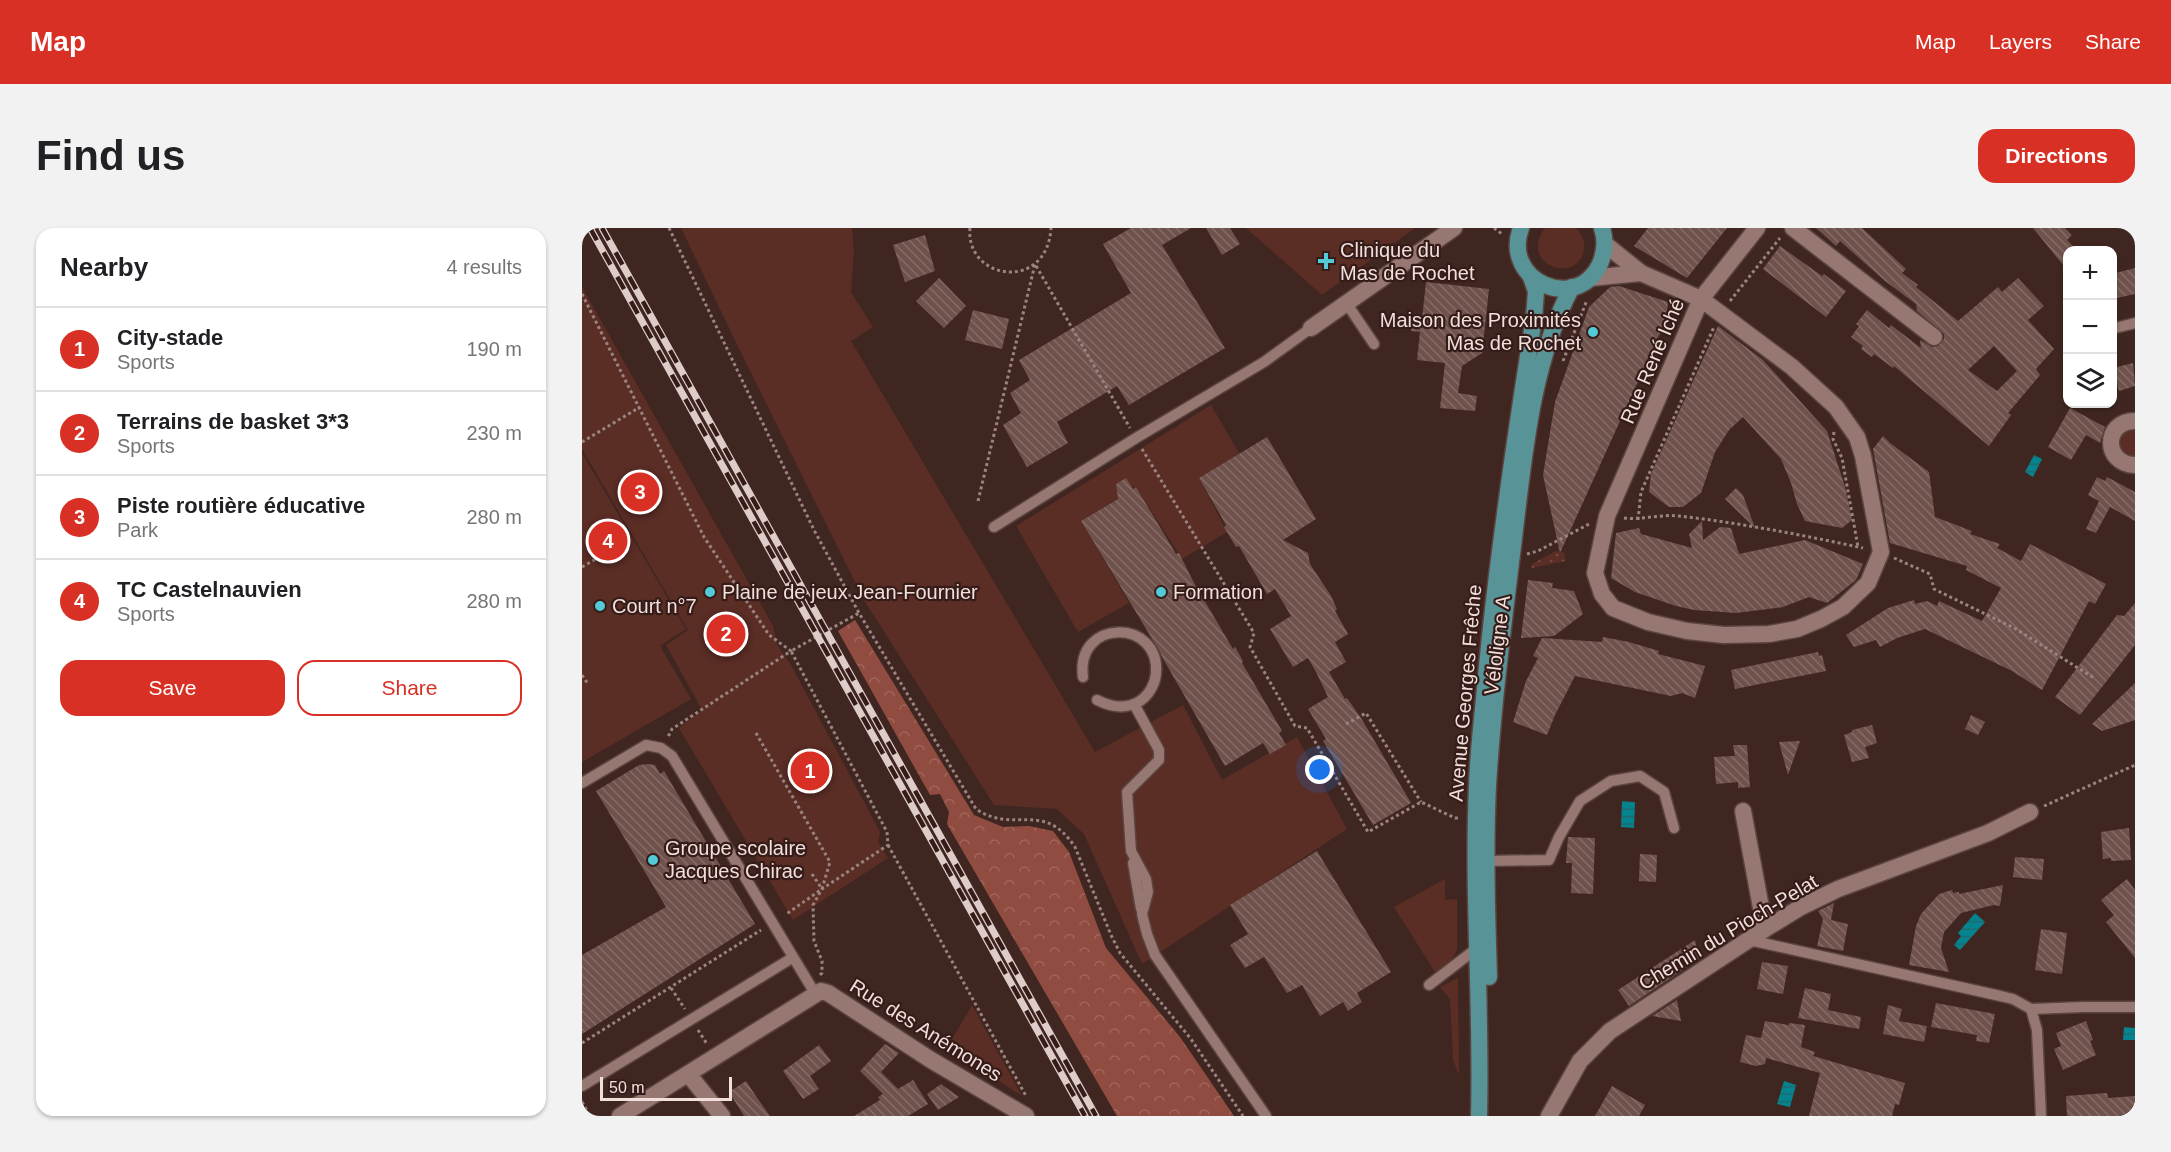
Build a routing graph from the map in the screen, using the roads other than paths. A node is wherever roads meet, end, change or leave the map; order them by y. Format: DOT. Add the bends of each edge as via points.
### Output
graph roads {
  1 [pos="1454,228"];
  2 [pos="1516,231"];
  3 [pos="1755,231"];
  4 [pos="1787,232"];
  5 [pos="1604,234"];
  6 [pos="1641,273"];
  7 [pos="1531,277"];
  8 [pos="1590,278"];
  9 [pos="1572,287"];
  10 [pos="1701,299"];
  11 [pos="1347,304"];
  12 [pos="2135,323"];
  13 [pos="1311,328"];
  14 [pos="2117,328"];
  15 [pos="1934,337"];
  16 [pos="1374,344"];
  17 [pos="2135,421"];
  18 [pos="2135,465"];
  19 [pos="994,527"];
  20 [pos="1083,677"];
  21 [pos="1096,700"];
  22 [pos="1134,704"];
  23 [pos="582,783"];
  24 [pos="1743,811"];
  25 [pos="2030,812"];
  26 [pos="1674,828"];
  27 [pos="1487,861"];
  28 [pos="1765,929"];
  29 [pos="1749,940"];
  30 [pos="1476,949"];
  31 [pos="792,958"];
  32 [pos="1429,985"];
  33 [pos="813,992"];
  34 [pos="2135,1007"];
  35 [pos="2031,1009"];
  36 [pos="689,1075"];
  37 [pos="582,1086"];
  38 [pos="621,1116"];
  39 [pos="722,1116"];
  40 [pos="1026,1116"];
  41 [pos="1266,1116"];
  42 [pos="1479,1116"];
  43 [pos="1490,1116"];
  44 [pos="1549,1116"];
  45 [pos="2041,1116"];
  1 -- 11 [label="street"];
  2 -- 7 [label="main road, Avenue Georges Frêche" via="1520,258"];
  3 -- 10 [label="street, Rue René Iché"];
  4 -- 15 [label="street"];
  5 -- 6 [label="street"];
  5 -- 8 [label="main road" via="1603,256"];
  6 -- 8 [label="street"];
  6 -- 10 [label="street"];
  7 -- 9 [label="main road" via="1551,287"];
  7 -- 30 [label="main road, Avenue Georges Frêche" via="1536,291 1534,318 1504,514 1480,746 1475,825"];
  8 -- 9 [label="main road"];
  9 -- 27 [label="main road, Avenue Georges Frêche" via="1556,323 1527,439 1491,752"];
  10 -- 10 [label="street, Rue René Iché" via="1718,322 1760,342 1824,394 1857,437 1863,456 1881,552 1868,582 1843,607 1797,629 1724,636 1648,622 1613,608 1602,594 1595,573 1608,516"];
  11 -- 13 [label="street"];
  11 -- 16 [label="lane"];
  12 -- 14 [label="lane"];
  13 -- 19 [label="lane" via="1264,362"];
  17 -- 18 [label="street" via="2116,429 2110,442 2120,461"];
  20 -- 22 [label="lane" via="1085,653 1103,635 1116,632 1139,637 1148,645 1157,666 1152,689"];
  21 -- 22 [label="lane" via="1108,706"];
  22 -- 41 [label="lane" via="1159,750 1159,760 1127,792 1131,851 1146,879 1148,892 1142,915 1147,934 1155,955"];
  23 -- 31 [label="lane" via="646,745 661,748 672,756"];
  24 -- 28 [label="street"];
  25 -- 28 [label="street, Chemin du Pioch-Pelat" via="1988,833 1838,889"];
  26 -- 27 [label="lane" via="1664,792 1640,776 1611,781 1580,801 1550,860"];
  27 -- 43 [label="main road, Avenue Georges Frêche"];
  28 -- 29 [label="street, Chemin du Pioch-Pelat"];
  29 -- 35 [label="lane" via="1996,994"];
  29 -- 44 [label="street, Chemin du Pioch-Pelat" via="1595,1044 1571,1073"];
  30 -- 32 [label="lane"];
  30 -- 42 [label="main road, Avenue Georges Frêche"];
  31 -- 33 [label="lane"];
  31 -- 37 [label="lane"];
  33 -- 36 [label="street"];
  33 -- 40 [label="street, Rue des Anémones" via="828,993"];
  34 -- 35 [label="lane"];
  35 -- 45 [label="lane" via="2037,1030"];
  36 -- 38 [label="street"];
  36 -- 39 [label="street"];
}
